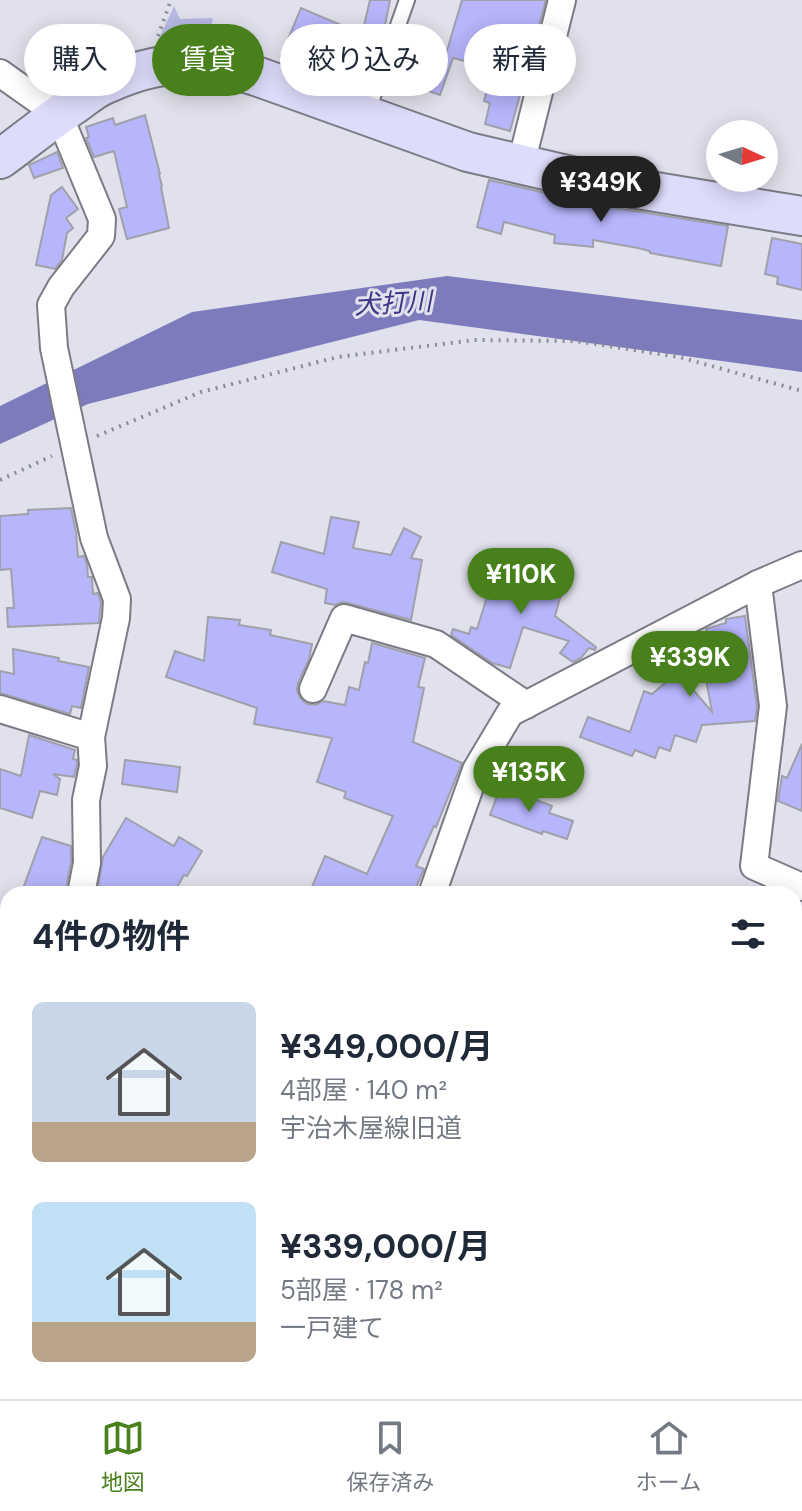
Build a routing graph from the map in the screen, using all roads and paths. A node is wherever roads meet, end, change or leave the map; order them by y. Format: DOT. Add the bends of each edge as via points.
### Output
graph roads {
  1 [pos="407,0"];
  2 [pos="562,0"];
  3 [pos="0,73"];
  4 [pos="59,115"];
  5 [pos="366,116"];
  6 [pos="0,159"];
  7 [pos="521,164"];
  8 [pos="802,216"];
  9 [pos="802,391"];
  10 [pos="74,441"];
  11 [pos="0,480"];
  12 [pos="802,565"];
  13 [pos="758,584"];
  14 [pos="313,689"];
  15 [pos="526,705"];
  16 [pos="0,709"];
  17 [pos="91,737"];
  18 [pos="83,886"];
  19 [pos="435,886"];
  20 [pos="800,886"];
  1 -- 5 [label="lane"];
  2 -- 7 [label="street"];
  3 -- 4 [label="street"];
  4 -- 5 [label="street" via="103,84 148,68 190,63 234,68"];
  4 -- 6 [label="street"];
  4 -- 10 [label="street" via="102,219 101,236 51,305 54,348"];
  5 -- 7 [label="street" via="468,152"];
  7 -- 8 [label="street" via="601,183"];
  9 -- 10 [label="path" via="679,357 576,341 474,340 338,357 201,392"];
  10 -- 11 [label="path"];
  10 -- 17 [label="street" via="94,538 117,599"];
  12 -- 13 [label="street"];
  13 -- 15 [label="street"];
  13 -- 20 [label="street" via="773,706 754,866"];
  14 -- 15 [label="street" via="344,618 436,644"];
  15 -- 19 [label="street" via="510,713 476,770"];
  16 -- 17 [label="street"];
  17 -- 18 [label="street"];
}
